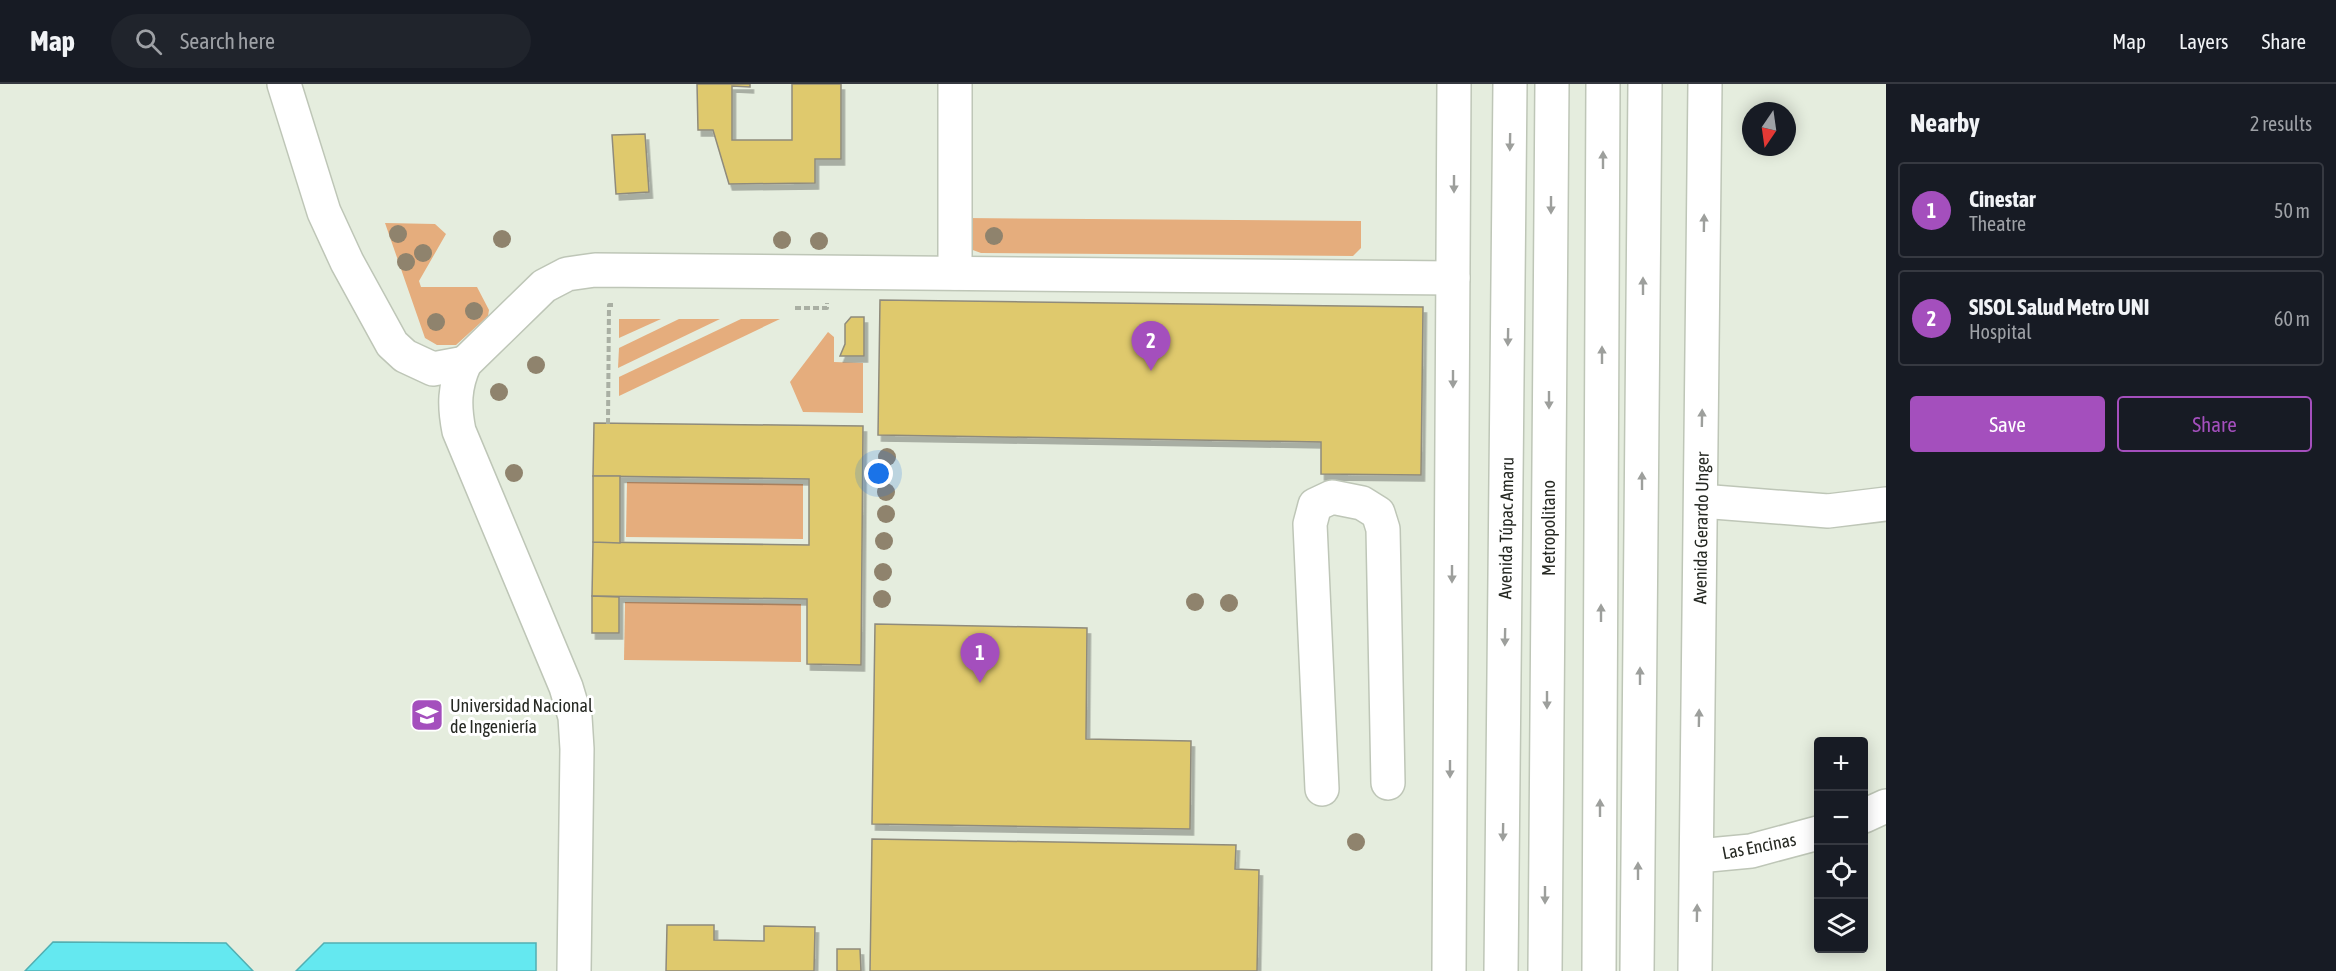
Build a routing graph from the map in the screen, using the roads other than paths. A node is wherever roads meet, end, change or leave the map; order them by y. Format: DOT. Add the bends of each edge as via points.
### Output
graph roads {
  1 [pos="284,84"];
  2 [pos="955,84"];
  3 [pos="1454,84"];
  4 [pos="1510,84"];
  5 [pos="1552,84"];
  6 [pos="1603,84"];
  7 [pos="1645,84"];
  8 [pos="1705,84"];
  9 [pos="955,273"];
  10 [pos="1453,278"];
  11 [pos="465,363"];
  12 [pos="1701,501"];
  13 [pos="1886,504"];
  14 [pos="1388,783"];
  15 [pos="1322,789"];
  16 [pos="1886,806"];
  17 [pos="1868,814"];
  18 [pos="1814,834"];
  19 [pos="1698,856"];
  20 [pos="574,971"];
  21 [pos="1449,971"];
  22 [pos="1501,971"];
  23 [pos="1545,971"];
  24 [pos="1599,971"];
  25 [pos="1637,971"];
  26 [pos="1695,971"];
  1 -- 11 [label="street" via="324,212 346,262 392,344 405,356 433,369"];
  2 -- 9 [label="street"];
  3 -- 10 [label="street, one-way"];
  4 -- 22 [label="street, Avenida Túpac Amaru, one-way"];
  5 -- 23 [label="street, Metropolitano, one-way"];
  24 -- 6 [label="street, one-way"];
  25 -- 7 [label="street, one-way"];
  12 -- 8 [label="street, Avenida Gerardo Unger, one-way"];
  9 -- 10 [label="street"];
  9 -- 11 [label="street" via="579,272 544,286"];
  10 -- 21 [label="street, one-way"];
  11 -- 20 [label="street" via="455,393 459,431 575,717 578,748"];
  12 -- 13 [label="street" via="1828,511"];
  19 -- 12 [label="street, Avenida Gerardo Unger, one-way"];
  14 -- 15 [label="street" via="1383,529 1378,513 1362,503 1332,497 1315,505 1310,524"];
  16 -- 17 [label="street"];
  18 -- 19 [label="street, Las Encinas" via="1759,850"];
  26 -- 19 [label="street, Avenida Gerardo Unger, one-way"];
}
